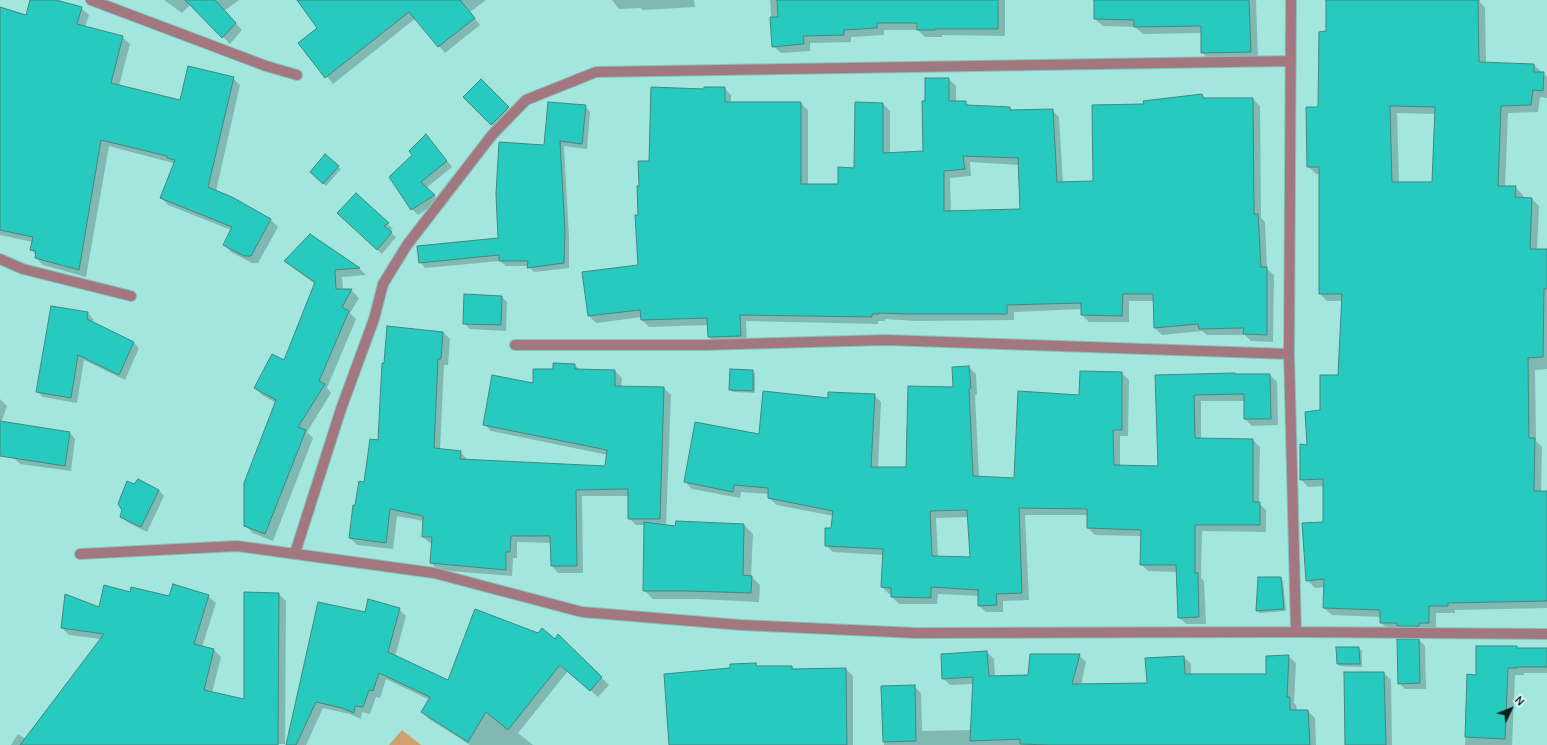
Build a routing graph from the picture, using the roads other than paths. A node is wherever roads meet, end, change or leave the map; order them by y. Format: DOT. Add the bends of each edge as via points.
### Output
graph roads {
  1 [pos="91,0"];
  2 [pos="1291,0"];
  3 [pos="1290,61"];
  4 [pos="297,76"];
  5 [pos="0,259"];
  6 [pos="131,296"];
  7 [pos="515,345"];
  8 [pos="1289,354"];
  9 [pos="295,553"];
  10 [pos="80,554"];
  11 [pos="1296,632"];
  12 [pos="1547,634"];
  1 -- 4 [label="street"];
  2 -- 3 [label="street"];
  3 -- 8 [label="street"];
  3 -- 9 [label="street" via="596,72 526,100 492,135 407,245 383,284 374,319 341,409"];
  5 -- 6 [label="street" via="23,269"];
  7 -- 8 [label="street" via="703,345 886,340"];
  8 -- 11 [label="street"];
  9 -- 10 [label="street" via="237,546"];
  9 -- 11 [label="street" via="434,572 582,612 742,625 916,634"];
  11 -- 12 [label="street"];
}
